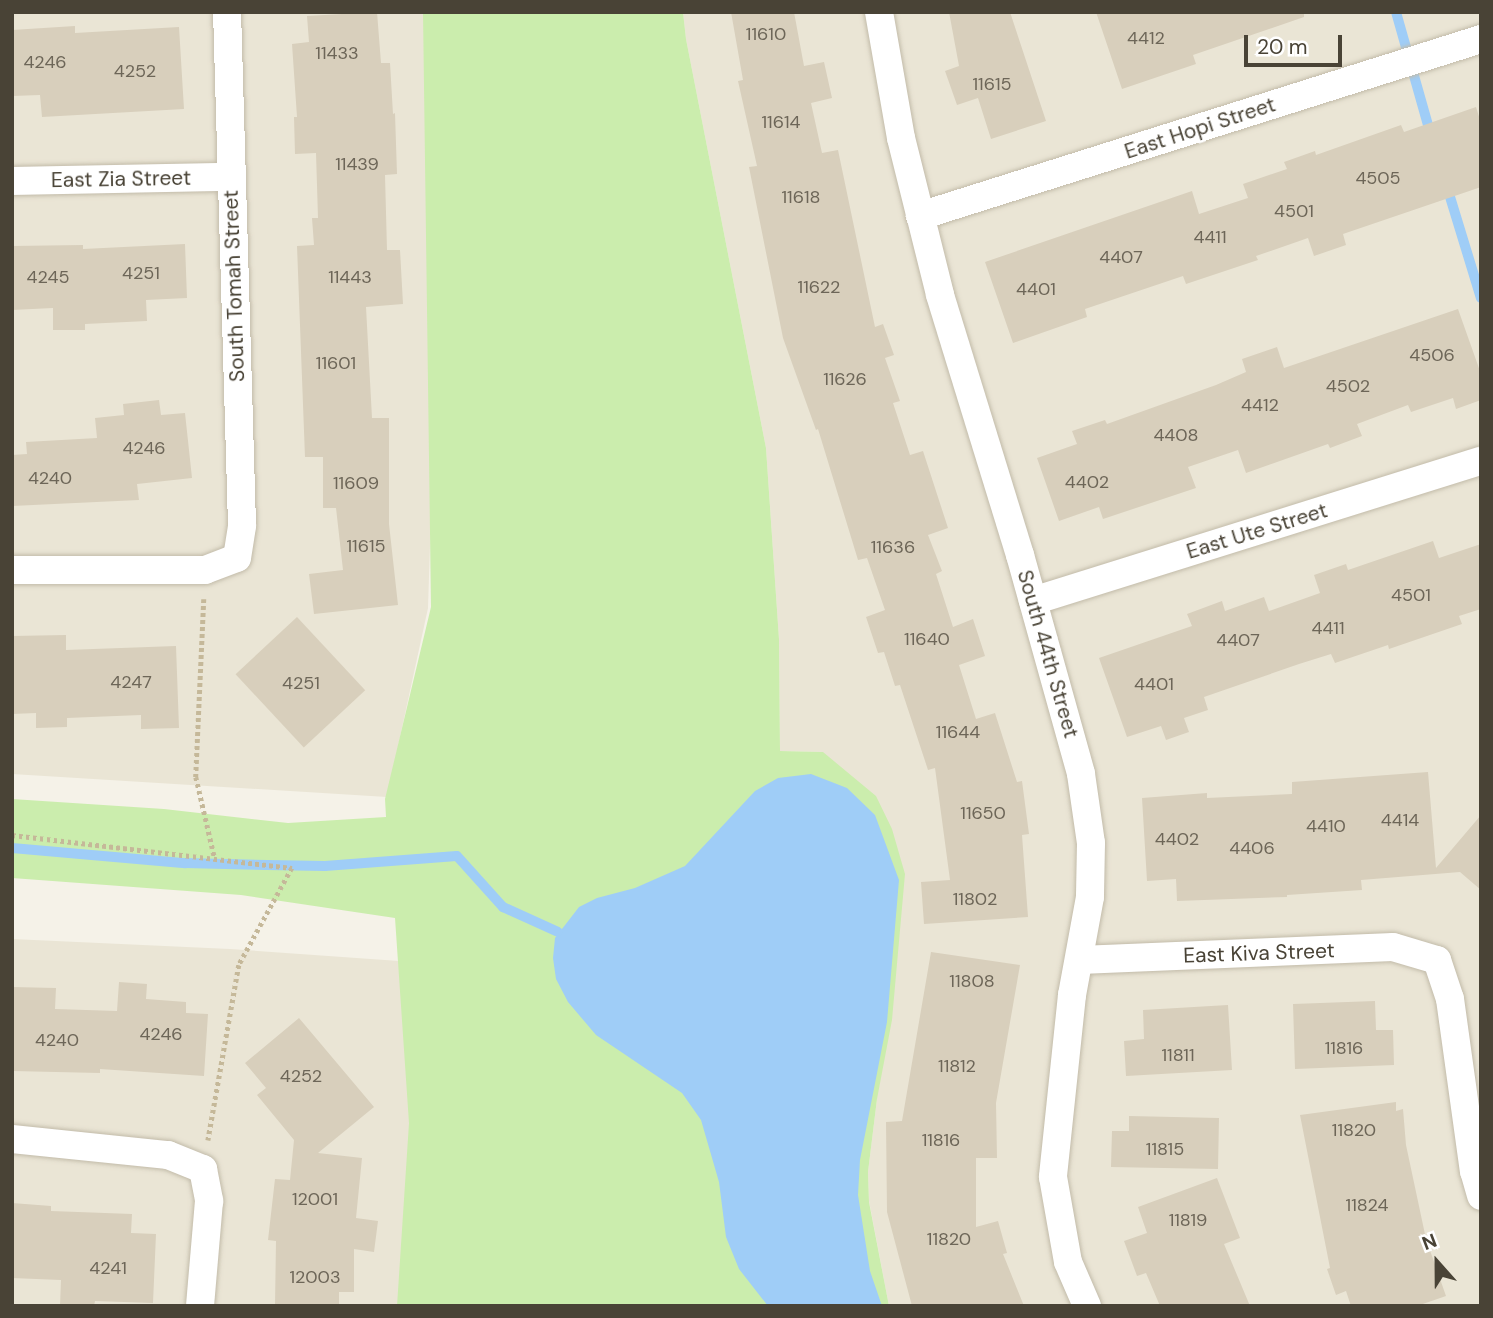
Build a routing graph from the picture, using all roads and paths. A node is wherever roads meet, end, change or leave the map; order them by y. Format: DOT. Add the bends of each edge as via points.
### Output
graph roads {
  1 [pos="227,12"];
  2 [pos="879,12"];
  3 [pos="1481,39"];
  4 [pos="230,177"];
  5 [pos="12,181"];
  6 [pos="920,216"];
  7 [pos="1481,461"];
  8 [pos="12,570"];
  9 [pos="205,570"];
  10 [pos="1033,601"];
  11 [pos="12,835"];
  12 [pos="215,859"];
  13 [pos="1080,960"];
  14 [pos="12,1139"];
  15 [pos="203,1169"];
  16 [pos="1481,1196"];
  17 [pos="200,1306"];
  18 [pos="1087,1306"];
  1 -- 4 [label="street, South Tomah Street"];
  2 -- 6 [label="street, South 44th Street"];
  3 -- 6 [label="street, East Hopi Street"];
  4 -- 5 [label="street, East Zia Street"];
  4 -- 9 [label="street, South Tomah Street" via="242,525 237,558"];
  6 -- 10 [label="street, South 44th Street"];
  7 -- 10 [label="street, East Ute Street"];
  8 -- 9 [label="street"];
  9 -- 12 [label="path" via="196,777"];
  10 -- 13 [label="street, South 44th Street" via="1081,774 1091,843 1090,897"];
  11 -- 12 [label="path"];
  12 -- 15 [label="path" via="292,868 239,965"];
  13 -- 16 [label="street, East Kiva Street" via="1393,947 1437,960 1450,999"];
  13 -- 18 [label="street, South 44th Street" via="1072,995 1053,1177 1068,1262"];
  14 -- 15 [label="street" via="169,1155"];
  15 -- 17 [label="street" via="209,1201"];
}
